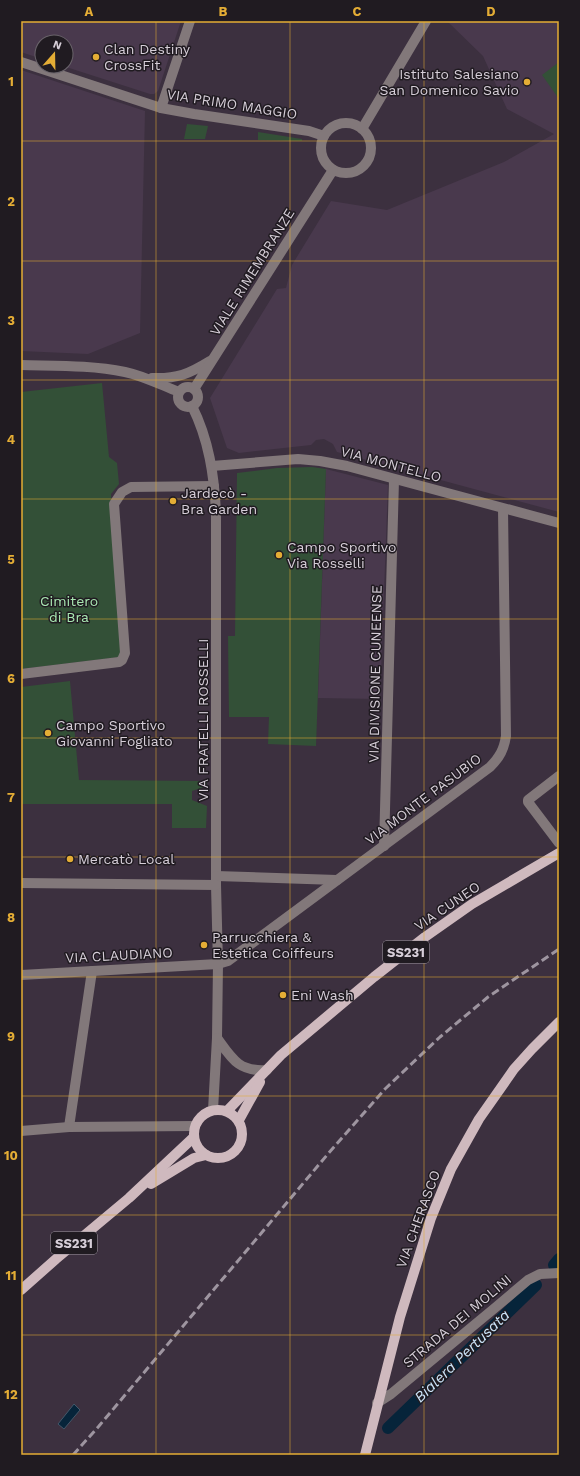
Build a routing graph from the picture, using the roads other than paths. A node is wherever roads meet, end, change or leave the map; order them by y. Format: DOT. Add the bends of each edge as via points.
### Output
graph roads {
  1 [pos="190,21"];
  2 [pos="426,21"];
  3 [pos="21,62"];
  4 [pos="161,108"];
  5 [pos="362,129"];
  6 [pos="324,136"];
  7 [pos="333,170"];
  8 [pos="213,359"];
  9 [pos="21,365"];
  10 [pos="145,377"];
  11 [pos="194,389"];
  12 [pos="179,392"];
  13 [pos="192,406"];
  14 [pos="212,466"];
  15 [pos="394,480"];
  16 [pos="214,486"];
  17 [pos="504,509"];
  18 [pos="559,523"];
  19 [pos="21,674"];
  20 [pos="559,776"];
  21 [pos="559,843"];
  22 [pos="384,846"];
  23 [pos="559,853"];
  24 [pos="216,880"];
  25 [pos="337,880"];
  26 [pos="21,883"];
  27 [pos="218,964"];
  28 [pos="92,971"];
  29 [pos="21,975"];
  30 [pos="559,1022"];
  31 [pos="217,1038"];
  32 [pos="267,1070"];
  33 [pos="213,1110"];
  34 [pos="227,1111"];
  35 [pos="239,1120"];
  36 [pos="195,1126"];
  37 [pos="69,1127"];
  38 [pos="21,1131"];
  39 [pos="194,1137"];
  40 [pos="206,1155"];
  41 [pos="129,1198"];
  42 [pos="559,1273"];
  43 [pos="21,1290"];
  44 [pos="377,1403"];
  45 [pos="365,1455"];
  1 -- 4 [label="street"];
  2 -- 5 [label="street"];
  3 -- 4 [label="street, VIA PRIMO MAGGIO"];
  4 -- 6 [label="street, VIA PRIMO MAGGIO" via="309,131"];
  5 -- 6 [label="street" via="344,123 336,125"];
  5 -- 7 [label="street" via="370,138 371,154 368,161 356,171 348,173"];
  6 -- 7 [label="street" via="321,143 323,159"];
  7 -- 8 [label="street, VIALE RIMEMBRANZE"];
  8 -- 10 [label="street" via="180,377"];
  8 -- 11 [label="street, VIALE RIMEMBRANZE"];
  9 -- 10 [label="street" via="103,368"];
  10 -- 12 [label="street"];
  11 -- 12 [label="street" via="187,387"];
  11 -- 13 [label="street" via="198,398"];
  12 -- 13 [label="street" via="180,404"];
  13 -- 14 [label="street, VIA FRATELLI ROSSELLI"];
  14 -- 15 [label="street, VIA MONTELLO" via="298,459 341,465"];
  14 -- 16 [label="street, VIA FRATELLI ROSSELLI"];
  15 -- 17 [label="street, VIA MONTELLO"];
  15 -- 22 [label="street, VIA DIVISIONE CUNEENSE"];
  16 -- 19 [label="street" via="131,487 122,492 114,504 125,653 122,660"];
  16 -- 24 [label="street, VIA FRATELLI ROSSELLI" via="217,637"];
  17 -- 18 [label="street, VIA MONTELLO"];
  17 -- 22 [label="street, VIA MONTE PASUBIO" via="504,750 490,767"];
  20 -- 21 [label="street" via="528,800"];
  22 -- 25 [label="street, VIA MONTE PASUBIO"];
  23 -- 32 [label="main road, VIA CUNEO / SS231" via="472,904 425,937 299,1038"];
  24 -- 25 [label="street"];
  24 -- 26 [label="street"];
  24 -- 27 [label="street, VIA FRATELLI ROSSELLI"];
  25 -- 27 [label="street, VIA MONTE PASUBIO" via="228,960"];
  27 -- 28 [label="street, VIA CLAUDIANO"];
  27 -- 31 [label="street, VIA FRATELLI ROSSELLI"];
  28 -- 29 [label="street, VIA CLAUDIANO"];
  28 -- 37 [label="street"];
  30 -- 44 [label="main road, VIA CHERASCO" via="514,1069 479,1119 451,1169 426,1233"];
  31 -- 32 [label="street" via="237,1063 248,1070"];
  31 -- 33 [label="street, VIA FRATELLI ROSSELLI"];
  32 -- 34 [label="main road, VIA CUNEO / SS231"];
  32 -- 35 [label="main road, VIA CUNEO / SS231"];
  33 -- 34 [label="main road"];
  33 -- 36 [label="main road" via="202,1116"];
  34 -- 35 [label="main road"];
  35 -- 40 [label="main road" via="243,1134 239,1148 228,1157 213,1158"];
  36 -- 37 [label="street"];
  36 -- 39 [label="main road"];
  37 -- 38 [label="street"];
  39 -- 40 [label="main road" via="196,1144"];
  39 -- 41 [label="main road, SS231"];
  40 -- 41 [label="main road, SS231" via="182,1164"];
  41 -- 43 [label="main road, SS231"];
  42 -- 44 [label="street, STRADA DEI MOLINI" via="540,1274 528,1280"];
  44 -- 45 [label="main road, VIA CHERASCO"];
}
